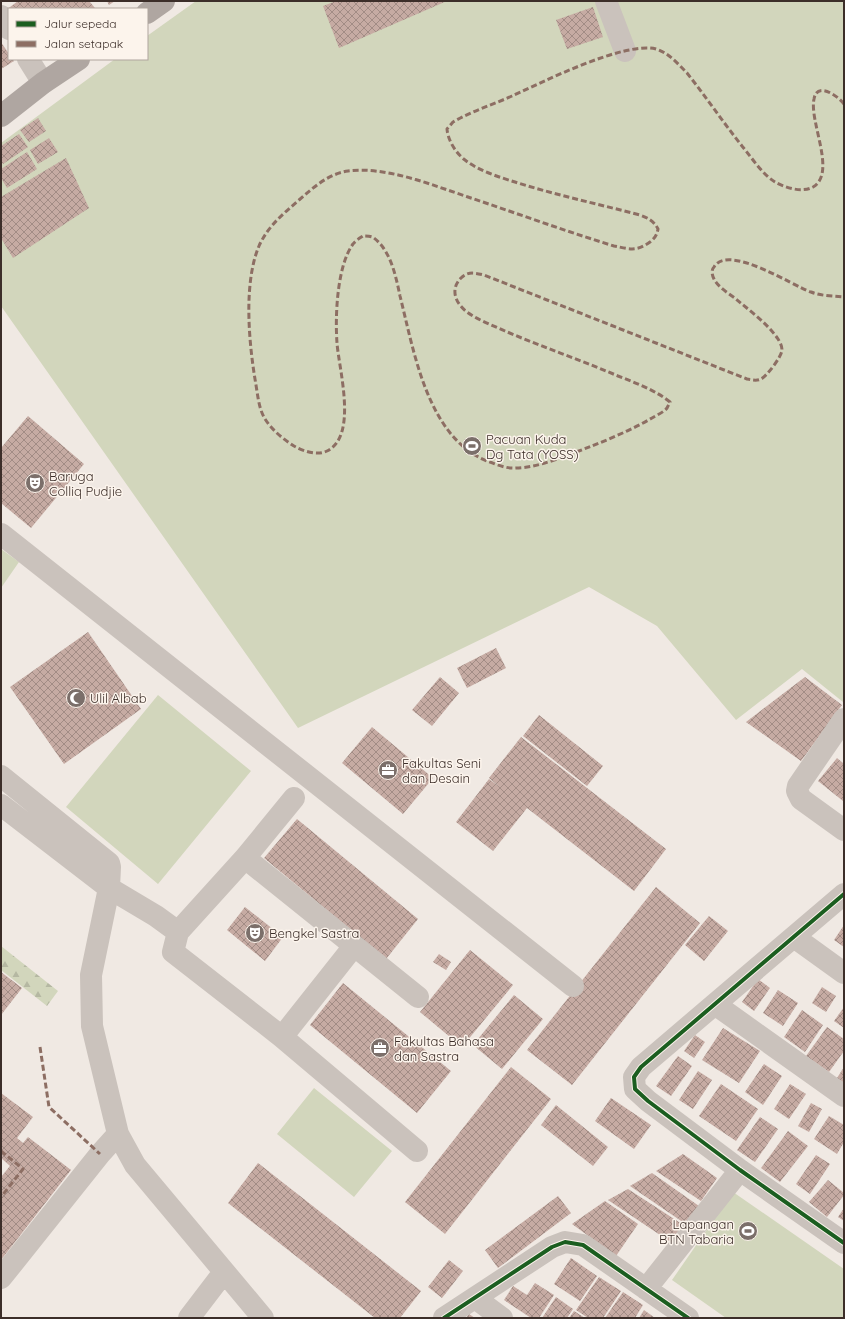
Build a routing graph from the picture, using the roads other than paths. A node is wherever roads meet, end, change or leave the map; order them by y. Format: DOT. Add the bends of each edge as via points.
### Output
graph roads {
  1 [pos="164,1"];
  2 [pos="606,1"];
  3 [pos="148,12"];
  4 [pos="1,16"];
  5 [pos="8,27"];
  6 [pos="625,51"];
  7 [pos="29,60"];
  8 [pos="78,60"];
  9 [pos="44,83"];
  10 [pos="1,116"];
  11 [pos="1,534"];
  12 [pos="844,719"];
  13 [pos="1,776"];
  14 [pos="294,798"];
  15 [pos="1,805"];
  16 [pos="844,830"];
  17 [pos="245,858"];
  18 [pos="109,888"];
  19 [pos="844,894"];
  20 [pos="178,932"];
  21 [pos="794,937"];
  22 [pos="354,946"];
  23 [pos="844,973"];
  24 [pos="573,986"];
  25 [pos="418,997"];
  26 [pos="716,1005"];
  27 [pos="282,1037"];
  28 [pos="844,1096"];
  29 [pos="118,1134"];
  30 [pos="417,1151"];
  31 [pos="740,1170"];
  32 [pos="844,1243"];
  33 [pos="224,1272"];
  34 [pos="1,1278"];
  35 [pos="646,1289"];
  36 [pos="475,1298"];
  37 [pos="189,1318"];
  38 [pos="263,1318"];
  39 [pos="444,1318"];
  40 [pos="502,1318"];
  41 [pos="688,1318"];
  1 -- 3 [label="main road"];
  2 -- 6 [label="street"];
  4 -- 5 [label="street"];
  7 -- 9 [label="street"];
  8 -- 9 [label="main road"];
  9 -- 10 [label="main road"];
  11 -- 24 [label="street"];
  12 -- 16 [label="street" via="797,791 801,800"];
  13 -- 18 [label="street" via="106,859 110,867"];
  14 -- 17 [label="street"];
  15 -- 18 [label="street"];
  17 -- 20 [label="street"];
  17 -- 22 [label="street"];
  18 -- 20 [label="street"];
  18 -- 29 [label="street" via="91,975 92,1026"];
  19 -- 21 [label="street"];
  20 -- 27 [label="street" via="173,952"];
  21 -- 23 [label="street"];
  21 -- 26 [label="street"];
  22 -- 25 [label="street"];
  22 -- 27 [label="street"];
  26 -- 28 [label="street"];
  26 -- 31 [label="street" via="642,1067 634,1077 635,1088 648,1101"];
  27 -- 30 [label="street"];
  29 -- 33 [label="street" via="134,1165"];
  29 -- 34 [label="street"];
  31 -- 32 [label="street"];
  31 -- 35 [label="street"];
  33 -- 37 [label="street"];
  33 -- 38 [label="street"];
  35 -- 36 [label="street" via="583,1245 565,1242 552,1247"];
  35 -- 41 [label="street"];
  36 -- 39 [label="street"];
  36 -- 40 [label="street"];
}
